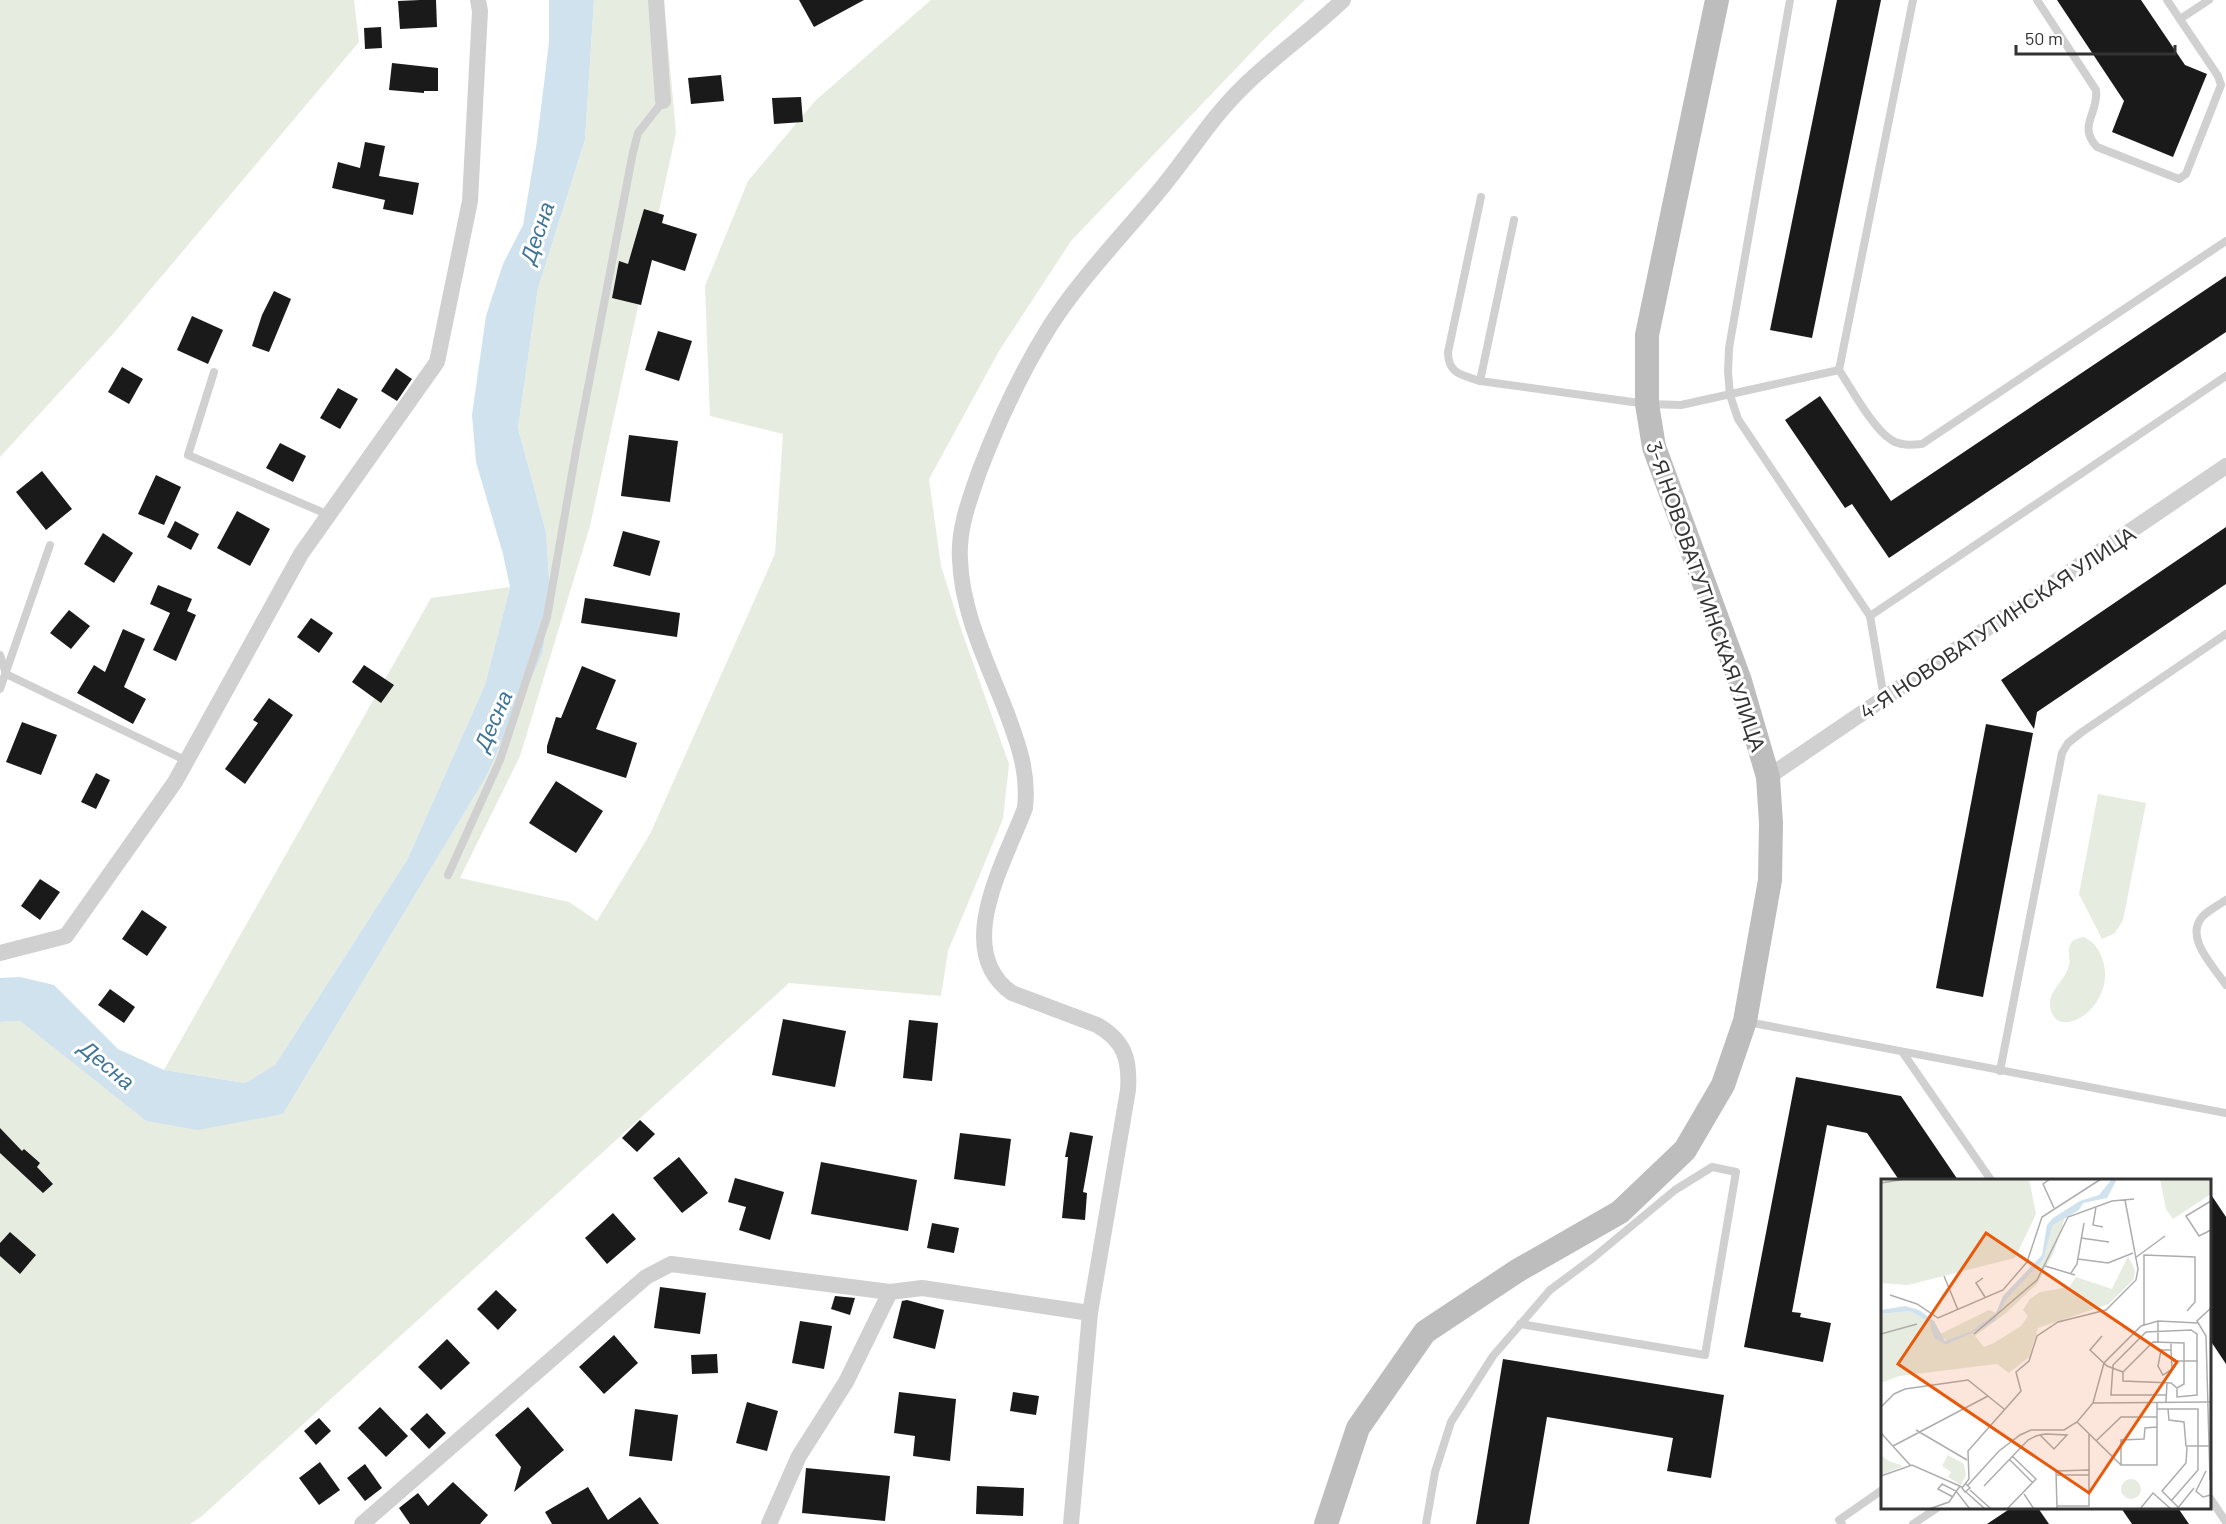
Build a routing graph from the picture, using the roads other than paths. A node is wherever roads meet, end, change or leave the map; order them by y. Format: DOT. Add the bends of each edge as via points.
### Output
graph roads {
  1 [pos="478,0"];
  2 [pos="656,0"];
  3 [pos="1343,0"];
  4 [pos="1717,0"];
  5 [pos="1790,0"];
  6 [pos="1913,0"];
  7 [pos="2037,0"];
  8 [pos="2167,0"];
  9 [pos="2209,0"];
  10 [pos="2180,20"];
  11 [pos="663,101"];
  12 [pos="1481,197"];
  13 [pos="1514,220"];
  14 [pos="2226,241"];
  15 [pos="1839,370"];
  16 [pos="214,372"];
  17 [pos="2226,376"];
  18 [pos="1480,381"];
  19 [pos="1730,395"];
  20 [pos="1647,404"];
  21 [pos="2226,466"];
  22 [pos="329,514"];
  23 [pos="50,544"];
  24 [pos="1870,616"];
  25 [pos="2226,634"];
  26 [pos="0,655"];
  27 [pos="6,674"];
  28 [pos="0,689"];
  29 [pos="1884,698"];
  30 [pos="187,761"];
  31 [pos="1768,777"];
  32 [pos="448,875"];
  33 [pos="2226,900"];
  34 [pos="0,953"];
  35 [pos="2226,985"];
  36 [pos="1744,1021"];
  37 [pos="1903,1053"];
  38 [pos="2000,1071"];
  39 [pos="2226,1113"];
  40 [pos="1990,1179"];
  41 [pos="890,1292"];
  42 [pos="1090,1313"];
  43 [pos="1520,1324"];
  44 [pos="1881,1491"];
  45 [pos="2211,1500"];
  46 [pos="1936,1509"];
  47 [pos="2226,1522"];
  48 [pos="362,1524"];
  49 [pos="769,1524"];
  50 [pos="1071,1524"];
  51 [pos="1326,1524"];
  52 [pos="1426,1524"];
  53 [pos="1842,1524"];
  54 [pos="1913,1524"];
  1 -- 22 [label="street" via="470,201 437,362"];
  2 -- 11 [label="street"];
  3 -- 42 [label="street" via="1240,89 1050,325 991,439 966,507 959,543 967,608 1022,755 1027,791 1025,808 988,906 985,954 1002,986 1097,1024 1120,1043 1127,1059 1128,1090"];
  4 -- 20 [label="street, 3-Я НОВОВАТУТИНСКАЯ УЛИЦА" via="1647,334"];
  5 -- 19 [label="lane" via="1729,348"];
  6 -- 15 [label="lane"];
  7 -- 10 [label="lane" via="2096,90 2096,105 2088,126 2090,140 2097,147 2179,179 2186,174 2221,85"];
  8 -- 10 [label="lane"];
  9 -- 10 [label="lane"];
  11 -- 32 [label="lane" via="638,133 633,152 547,617 500,760"];
  12 -- 18 [label="lane" via="1448,352 1452,369"];
  13 -- 18 [label="lane"];
  14 -- 15 [label="lane" via="1922,444 1905,445 1890,440"];
  15 -- 19 [label="lane"];
  16 -- 22 [label="lane" via="188,455"];
  17 -- 24 [label="lane"];
  18 -- 20 [label="lane"];
  19 -- 20 [label="lane" via="1681,405"];
  19 -- 24 [label="lane" via="1738,419 1757,449"];
  20 -- 31 [label="street, 3-Я НОВОВАТУТИНСКАЯ УЛИЦА" via="1654,447 1740,681"];
  21 -- 29 [label="street, 4-Я НОВОВАТУТИНСКАЯ УЛИЦА"];
  22 -- 30 [label="street" via="301,554"];
  23 -- 27 [label="lane"];
  24 -- 29 [label="lane"];
  25 -- 38 [label="lane" via="2082,732 2062,753"];
  26 -- 27 [label="lane"];
  27 -- 28 [label="lane"];
  27 -- 30 [label="lane"];
  29 -- 31 [label="street, 4-Я НОВОВАТУТИНСКАЯ УЛИЦА"];
  30 -- 34 [label="street" via="66,936"];
  31 -- 36 [label="street, 3-Я НОВОВАТУТИНСКАЯ УЛИЦА" via="1772,823 1770,880"];
  33 -- 35 [label="lane" via="2203,915 2195,935"];
  36 -- 37 [label="lane"];
  36 -- 51 [label="street, 3-Я НОВОВАТУТИНСКАЯ УЛИЦА" via="1723,1085 1685,1150 1620,1212 1517,1271 1425,1332 1359,1428"];
  37 -- 38 [label="lane"];
  37 -- 40 [label="lane"];
  38 -- 39 [label="lane"];
  41 -- 42 [label="street" via="922,1287"];
  41 -- 48 [label="street" via="671,1264 646,1276"];
  41 -- 49 [label="street" via="846,1382 799,1456"];
  42 -- 50 [label="street"];
  43 -- 43 [label="lane" via="1550,1290 1675,1190 1712,1167 1736,1172 1705,1355"];
  43 -- 52 [label="lane" via="1493,1356 1451,1422 1435,1472"];
  44 -- 53 [label="lane" via="1839,1520"];
  45 -- 47 [label="lane"];
  46 -- 54 [label="lane"];
}
